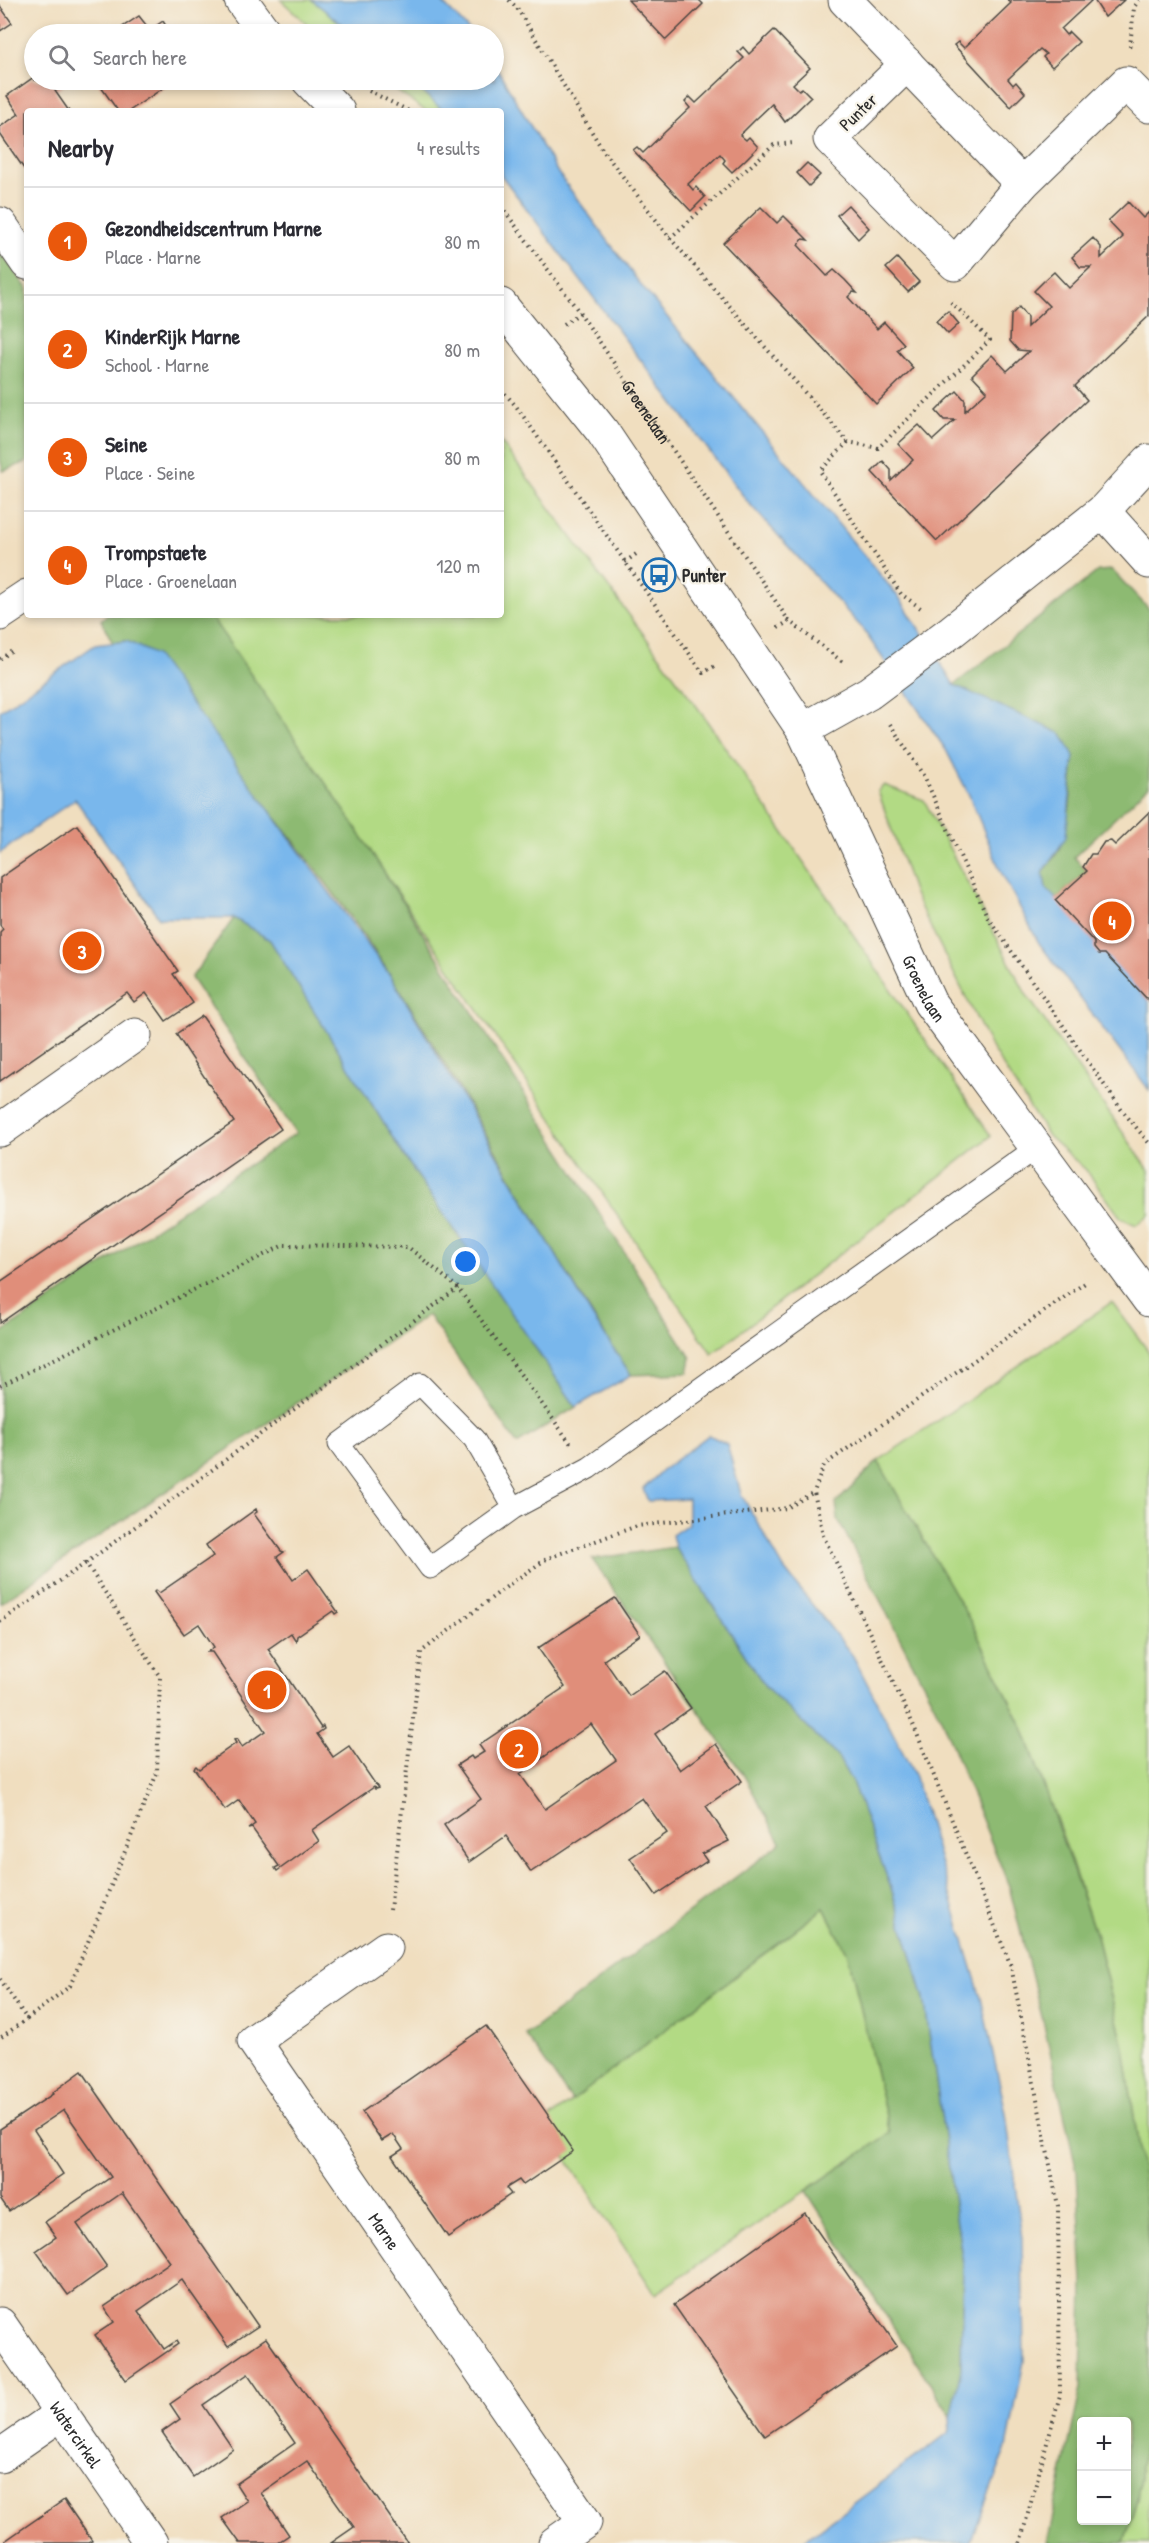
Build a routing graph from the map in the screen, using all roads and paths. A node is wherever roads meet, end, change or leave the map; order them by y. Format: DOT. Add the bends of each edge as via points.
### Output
graph roads {
  1 [pos="241,0"];
  2 [pos="508,0"];
  3 [pos="845,0"];
  4 [pos="1139,0"];
  5 [pos="259,24"];
  6 [pos="907,64"];
  7 [pos="1126,83"];
  8 [pos="318,90"];
  9 [pos="368,90"];
  10 [pos="1149,106"];
  11 [pos="335,108"];
  12 [pos="403,108"];
  13 [pos="830,140"];
  14 [pos="1022,184"];
  15 [pos="504,210"];
  16 [pos="0,224"];
  17 [pos="670,238"];
  18 [pos="24,259"];
  19 [pos="955,264"];
  20 [pos="504,309"];
  21 [pos="504,392"];
  22 [pos="848,442"];
  23 [pos="1149,461"];
  24 [pos="698,486"];
  25 [pos="689,493"];
  26 [pos="1103,511"];
  27 [pos="642,550"];
  28 [pos="625,562"];
  29 [pos="1149,562"];
  30 [pos="24,598"];
  31 [pos="0,614"];
  32 [pos="789,621"];
  33 [pos="952,631"];
  34 [pos="747,646"];
  35 [pos="880,686"];
  36 [pos="803,730"];
  37 [pos="135,1035"];
  38 [pos="0,1130"];
  39 [pos="1149,1143"];
  40 [pos="1035,1149"];
  41 [pos="1085,1283"];
  42 [pos="458,1288"];
  43 [pos="1149,1300"];
  44 [pos="0,1386"];
  45 [pos="589,1468"];
  46 [pos="814,1492"];
  47 [pos="514,1508"];
  48 [pos="86,1563"];
  49 [pos="0,1622"];
  50 [pos="386,1948"];
  51 [pos="0,1979"];
  52 [pos="27,2019"];
  53 [pos="0,2038"];
  54 [pos="0,2324"];
  55 [pos="62,2414"];
  56 [pos="0,2456"];
  57 [pos="151,2543"];
  58 [pos="555,2543"];
  59 [pos="1020,2543"];
  1 -- 5 [label="street"];
  2 -- 17 [label="path" via="517,8 604,152"];
  3 -- 6 [label="street"];
  4 -- 7 [label="path" via="1134,7"];
  6 -- 13 [label="street, Punter"];
  6 -- 14 [label="street"];
  7 -- 10 [label="street"];
  7 -- 14 [label="street"];
  8 -- 11 [label="street"];
  9 -- 12 [label="path"];
  13 -- 17 [label="path" via="774,145"];
  13 -- 19 [label="street, Punter"];
  14 -- 19 [label="street"];
  15 -- 24 [label="path, Groenelaan"];
  16 -- 18 [label="street"];
  17 -- 22 [label="path"];
  19 -- 22 [label="path" via="934,285 990,340 878,448"];
  20 -- 34 [label="street, Groenelaan" via="602,431"];
  21 -- 28 [label="path"];
  22 -- 33 [label="path" via="820,471 901,594"];
  23 -- 26 [label="street"];
  24 -- 25 [label="path"];
  24 -- 32 [label="path, Groenelaan"];
  26 -- 29 [label="street"];
  26 -- 33 [label="street"];
  27 -- 28 [label="path"];
  28 -- 34 [label="path" via="703,674"];
  30 -- 31 [label="street"];
  32 -- 34 [label="path"];
  32 -- 35 [label="path, Groenelaan"];
  33 -- 35 [label="street"];
  34 -- 36 [label="street, Groenelaan"];
  35 -- 36 [label="street"];
  35 -- 39 [label="path, Groenelaan" via="987,916 1121,1109"];
  36 -- 40 [label="street, Groenelaan" via="930,1003"];
  37 -- 38 [label="street"];
  40 -- 43 [label="street, Groenelaan"];
  40 -- 45 [label="lane"];
  41 -- 46 [label="path" via="824,1465"];
  42 -- 44 [label="path" via="408,1247 284,1245"];
  42 -- 45 [label="path"];
  42 -- 48 [label="path"];
  45 -- 47 [label="lane"];
  46 -- 50 [label="path" via="787,1508 637,1526 548,1558 421,1652"];
  46 -- 59 [label="path" via="823,1535 913,1724 1011,1965 1058,2206 1060,2395"];
  47 -- 47 [label="lane" via="430,1568 339,1444 420,1384 474,1439"];
  48 -- 49 [label="path"];
  48 -- 52 [label="path" via="160,1677 157,1773 70,1986"];
  50 -- 58 [label="street, Marne" via="255,2041 585,2522"];
  51 -- 52 [label="path"];
  52 -- 53 [label="path"];
  54 -- 55 [label="street, Watercirkel"];
  55 -- 56 [label="street"];
  55 -- 57 [label="street, Watercirkel"];
}
